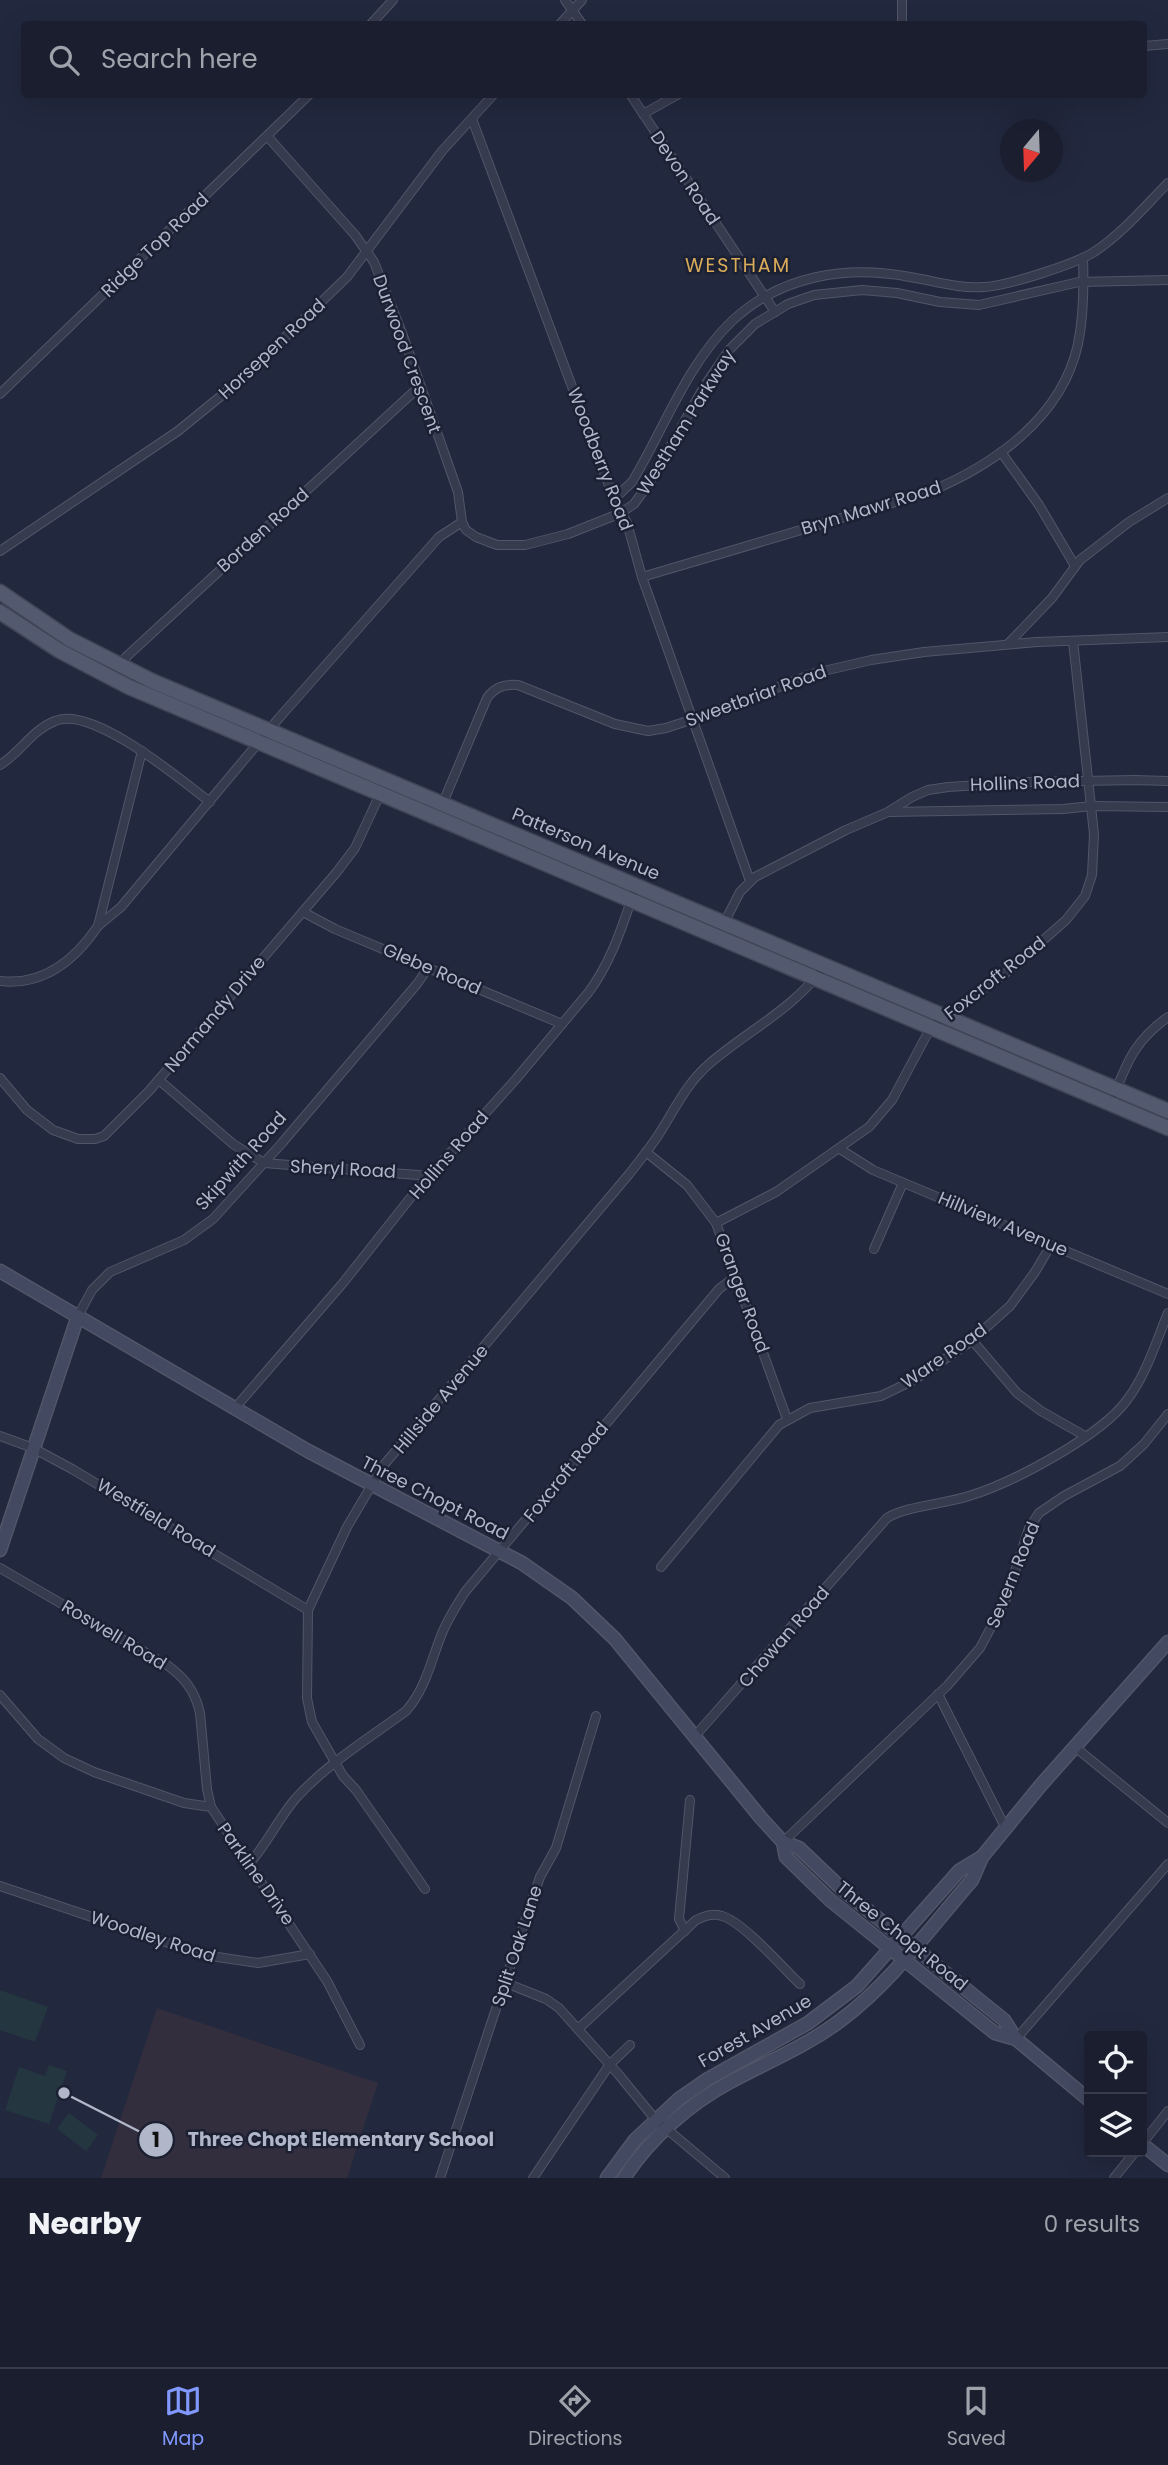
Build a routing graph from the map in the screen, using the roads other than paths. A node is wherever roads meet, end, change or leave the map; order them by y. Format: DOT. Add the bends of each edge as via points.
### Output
graph roads {
  1 [pos="393,0"];
  2 [pos="565,0"];
  3 [pos="582,0"];
  4 [pos="902,0"];
  5 [pos="572,11"];
  6 [pos="375,21"];
  7 [pos="562,21"];
  8 [pos="580,21"];
  9 [pos="902,21"];
  10 [pos="1168,44"];
  11 [pos="1147,46"];
  12 [pos="306,98"];
  13 [pos="490,98"];
  14 [pos="633,98"];
  15 [pos="672,98"];
  16 [pos="643,114"];
  17 [pos="472,119"];
  18 [pos="268,137"];
  19 [pos="1168,183"];
  20 [pos="367,252"];
  21 [pos="1083,257"];
  22 [pos="1168,280"];
  23 [pos="1084,282"];
  24 [pos="765,296"];
  25 [pos="775,312"];
  26 [pos="420,386"];
  27 [pos="0,394"];
  28 [pos="1001,453"];
  29 [pos="1168,498"];
  30 [pos="614,499"];
  31 [pos="621,513"];
  32 [pos="462,522"];
  33 [pos="0,551"];
  34 [pos="1076,566"];
  35 [pos="642,577"];
  36 [pos="0,592"];
  37 [pos="0,612"];
  38 [pos="1168,637"];
  39 [pos="1073,641"];
  40 [pos="1008,644"];
  41 [pos="115,672"];
  42 [pos="693,719"];
  43 [pos="264,737"];
  44 [pos="142,751"];
  45 [pos="0,765"];
  46 [pos="1089,781"];
  47 [pos="1168,781"];
  48 [pos="383,787"];
  49 [pos="209,802"];
  50 [pos="1092,806"];
  51 [pos="1168,807"];
  52 [pos="439,811"];
  53 [pos="888,812"];
  54 [pos="750,881"];
  55 [pos="634,893"];
  56 [pos="303,912"];
  57 [pos="724,923"];
  58 [pos="98,926"];
  59 [pos="718,937"];
  60 [pos="825,966"];
  61 [pos="428,968"];
  62 [pos="816,979"];
  63 [pos="0,981"];
  64 [pos="946,1017"];
  65 [pos="1168,1017"];
  66 [pos="562,1024"];
  67 [pos="931,1027"];
  68 [pos="0,1078"];
  69 [pos="159,1080"];
  70 [pos="1116,1089"];
  71 [pos="1110,1104"];
  72 [pos="1168,1111"];
  73 [pos="1168,1128"];
  74 [pos="840,1149"];
  75 [pos="646,1152"];
  76 [pos="264,1163"];
  77 [pos="430,1176"];
  78 [pos="902,1183"];
  79 [pos="716,1223"];
  80 [pos="1051,1245"];
  81 [pos="874,1249"];
  82 [pos="0,1271"];
  83 [pos="736,1276"];
  84 [pos="1168,1294"];
  85 [pos="1168,1313"];
  86 [pos="78,1316"];
  87 [pos="972,1340"];
  88 [pos="235,1408"];
  89 [pos="1168,1414"];
  90 [pos="787,1419"];
  91 [pos="0,1436"];
  92 [pos="1085,1436"];
  93 [pos="33,1448"];
  94 [pos="371,1485"];
  95 [pos="0,1550"];
  96 [pos="499,1550"];
  97 [pos="661,1567"];
  98 [pos="0,1568"];
  99 [pos="308,1610"];
  100 [pos="1168,1642"];
  101 [pos="0,1695"];
  102 [pos="938,1695"];
  103 [pos="596,1716"];
  104 [pos="695,1736"];
  105 [pos="1075,1747"];
  106 [pos="334,1762"];
  107 [pos="690,1800"];
  108 [pos="211,1807"];
  109 [pos="1168,1823"];
  110 [pos="1006,1829"];
  111 [pos="783,1842"];
  112 [pos="982,1857"];
  113 [pos="249,1864"];
  114 [pos="1168,1864"];
  115 [pos="0,1886"];
  116 [pos="425,1889"];
  117 [pos="685,1931"];
  118 [pos="901,1937"];
  119 [pos="914,1947"];
  120 [pos="891,1950"];
  121 [pos="310,1954"];
  122 [pos="903,1960"];
  123 [pos="506,1983"];
  124 [pos="800,1984"];
  125 [pos="578,2029"];
  126 [pos="1016,2039"];
  127 [pos="360,2045"];
  128 [pos="630,2045"];
  129 [pos="610,2064"];
  130 [pos="1084,2096"];
  131 [pos="1168,2111"];
  132 [pos="655,2119"];
  133 [pos="666,2129"];
  134 [pos="1147,2138"];
  135 [pos="1147,2148"];
  136 [pos="1131,2157"];
  137 [pos="1168,2165"];
  138 [pos="440,2178"];
  139 [pos="533,2178"];
  140 [pos="607,2178"];
  141 [pos="624,2178"];
  142 [pos="725,2178"];
  143 [pos="1114,2178"];
  1 -- 6 [label="street"];
  2 -- 5 [label="street"];
  3 -- 5 [label="street"];
  4 -- 9 [label="street"];
  5 -- 7 [label="street"];
  5 -- 8 [label="street"];
  10 -- 11 [label="street"];
  12 -- 18 [label="street, Ridge Top Road"];
  13 -- 17 [label="street, Horsepen Road"];
  14 -- 16 [label="street, Devon Road"];
  15 -- 16 [label="street"];
  16 -- 24 [label="street, Devon Road"];
  17 -- 20 [label="street, Horsepen Road" via="416,184"];
  17 -- 30 [label="street, Woodberry Road"];
  18 -- 20 [label="street, Durwood Crescent"];
  18 -- 27 [label="street, Ridge Top Road"];
  19 -- 21 [label="street, Westham Parkway" via="1104,244"];
  20 -- 26 [label="street, Durwood Crescent" via="385,286"];
  20 -- 33 [label="street, Horsepen Road" via="347,277 211,406"];
  21 -- 23 [label="street, Bryn Mawr Road"];
  21 -- 24 [label="street, Westham Parkway" via="984,287 858,271 798,281"];
  22 -- 23 [label="street, Westham Parkway"];
  23 -- 25 [label="street, Westham Parkway" via="979,304 878,290 837,291 814,295"];
  23 -- 28 [label="street, Bryn Mawr Road" via="1077,344 1061,389 1038,420"];
  24 -- 25 [label="street, Devon Road"];
  24 -- 30 [label="street, Westham Parkway" via="732,321 709,347 632,482"];
  25 -- 31 [label="street, Westham Parkway" via="729,350 650,482"];
  26 -- 32 [label="street, Durwood Crescent" via="458,492"];
  26 -- 41 [label="street, Borden Road" via="196,590"];
  28 -- 34 [label="street"];
  28 -- 35 [label="street, Bryn Mawr Road" via="926,493"];
  29 -- 34 [label="street" via="1129,522"];
  30 -- 31 [label="street, Woodberry Road"];
  31 -- 32 [label="street, Westham Parkway" via="525,545 485,541 466,530"];
  31 -- 35 [label="street, Woodberry Road" via="628,523"];
  32 -- 43 [label="street" via="439,537"];
  34 -- 40 [label="street"];
  35 -- 42 [label="street, Woodberry Road"];
  36 -- 41 [label="main road, Patterson Avenue"];
  37 -- 41 [label="main road, Patterson Avenue" via="60,651"];
  38 -- 39 [label="street, Sweetbriar Road"];
  39 -- 40 [label="street, Sweetbriar Road"];
  39 -- 46 [label="street, Foxcroft Road"];
  40 -- 42 [label="street, Sweetbriar Road" via="841,665"];
  41 -- 43 [label="main road, Patterson Avenue"];
  42 -- 52 [label="street, Sweetbriar Road" via="657,730 633,729 518,685 499,687 486,698"];
  42 -- 54 [label="street, Woodberry Road"];
  43 -- 48 [label="main road, Patterson Avenue"];
  43 -- 49 [label="street"];
  44 -- 45 [label="street" via="97,726 65,718 41,728"];
  44 -- 49 [label="street"];
  44 -- 58 [label="street"];
  46 -- 47 [label="street, Hollins Road"];
  46 -- 50 [label="street, Foxcroft Road"];
  46 -- 53 [label="street, Hollins Road" via="934,789"];
  48 -- 52 [label="main road, Patterson Avenue"];
  48 -- 56 [label="street, Normandy Drive" via="355,848"];
  49 -- 58 [label="street" via="121,907"];
  50 -- 51 [label="street, Hollins Road"];
  50 -- 53 [label="street, Hollins Road"];
  50 -- 64 [label="street, Foxcroft Road" via="1094,854 1085,895 1066,920 1026,956"];
  52 -- 55 [label="main road, Patterson Avenue"];
  53 -- 54 [label="street, Hollins Road"];
  54 -- 57 [label="street, Hollins Road"];
  55 -- 57 [label="main road, Patterson Avenue"];
  55 -- 59 [label="main road, Patterson Avenue"];
  55 -- 66 [label="street, Hollins Road" via="606,966"];
  56 -- 61 [label="street, Glebe Road"];
  56 -- 69 [label="street, Normandy Drive"];
  57 -- 59 [label="street, Hollins Road"];
  57 -- 60 [label="main road, Patterson Avenue"];
  58 -- 63 [label="street" via="72,958 54,970 30,980"];
  59 -- 62 [label="main road, Patterson Avenue"];
  60 -- 62 [label="street, Hillside Avenue"];
  60 -- 64 [label="main road, Patterson Avenue"];
  61 -- 66 [label="street, Glebe Road"];
  61 -- 76 [label="street, Skipwith Road"];
  62 -- 67 [label="main road, Patterson Avenue"];
  62 -- 75 [label="street, Hillside Avenue" via="795,1001 708,1065 681,1096"];
  64 -- 67 [label="street, Foxcroft Road"];
  64 -- 70 [label="main road, Patterson Avenue"];
  65 -- 70 [label="street" via="1139,1042"];
  66 -- 77 [label="street, Hollins Road"];
  67 -- 71 [label="main road, Patterson Avenue"];
  67 -- 74 [label="street, Foxcroft Road" via="892,1100 869,1127"];
  68 -- 69 [label="street, Normandy Drive" via="38,1120 66,1136 86,1140 112,1130"];
  69 -- 76 [label="street, Sheryl Road" via="233,1143"];
  70 -- 71 [label="street"];
  70 -- 72 [label="main road, Patterson Avenue"];
  71 -- 73 [label="main road, Patterson Avenue"];
  74 -- 78 [label="street, Hillview Avenue"];
  74 -- 79 [label="street, Foxcroft Road" via="776,1192"];
  75 -- 79 [label="street, Granger Road" via="687,1185"];
  75 -- 94 [label="street, Hillside Avenue"];
  76 -- 77 [label="street, Sheryl Road"];
  76 -- 86 [label="street, Skipwith Road" via="199,1231 110,1272 92,1290"];
  77 -- 88 [label="street, Hollins Road"];
  78 -- 80 [label="street, Hillview Avenue"];
  78 -- 81 [label="street"];
  79 -- 83 [label="street, Granger Road"];
  80 -- 84 [label="street, Hillview Avenue"];
  80 -- 87 [label="street, Ware Road" via="1023,1291"];
  82 -- 86 [label="main road, Three Chopt Road"];
  83 -- 90 [label="street, Granger Road"];
  83 -- 96 [label="street, Foxcroft Road" via="719,1289"];
  85 -- 92 [label="street, Chowan Road" via="1132,1393 1111,1419"];
  86 -- 88 [label="main road, Three Chopt Road"];
  86 -- 93 [label="main road, Skipwith Road"];
  87 -- 90 [label="street, Ware Road" via="898,1389 870,1399 810,1408"];
  87 -- 92 [label="street" via="1017,1393"];
  88 -- 94 [label="main road, Three Chopt Road"];
  89 -- 102 [label="street, Severn Road" via="1120,1466 1039,1513 1029,1528 993,1628"];
  90 -- 97 [label="street, Ware Road"];
  91 -- 93 [label="street, Westfield Road"];
  92 -- 104 [label="street, Chowan Road" via="992,1488 893,1514"];
  93 -- 95 [label="main road, Skipwith Road"];
  93 -- 99 [label="street, Westfield Road"];
  94 -- 96 [label="main road, Three Chopt Road"];
  94 -- 99 [label="street, Hillside Avenue"];
  96 -- 104 [label="main road, Three Chopt Road" via="548,1580 594,1618"];
  96 -- 106 [label="street, Foxcroft Road" via="452,1612 413,1703"];
  98 -- 108 [label="street, Roswell Road" via="167,1665 188,1684 198,1701"];
  99 -- 106 [label="street, Hillside Avenue" via="308,1707"];
  100 -- 105 [label="main road, Forest Avenue"];
  101 -- 108 [label="street, Parkline Drive" via="38,1739 71,1762 184,1802"];
  102 -- 110 [label="street"];
  102 -- 111 [label="street, Severn Road"];
  103 -- 123 [label="street, Split Oak Lane" via="556,1848 540,1877"];
  104 -- 111 [label="main road, Three Chopt Road"];
  105 -- 109 [label="street"];
  105 -- 110 [label="main road, Forest Avenue"];
  106 -- 113 [label="street, Foxcroft Road" via="296,1798"];
  106 -- 116 [label="street, Hillside Avenue"];
  107 -- 117 [label="street" via="680,1919"];
  108 -- 113 [label="street, Parkline Drive"];
  110 -- 112 [label="main road, Forest Avenue"];
  111 -- 118 [label="main road, Three Chopt Road" via="799,1848"];
  111 -- 120 [label="main road, Three Chopt Road" via="786,1857 808,1881"];
  112 -- 118 [label="main road, Forest Avenue" via="959,1871"];
  112 -- 119 [label="main road, Forest Avenue" via="972,1880"];
  113 -- 121 [label="street, Parkline Drive"];
  114 -- 126 [label="street"];
  115 -- 121 [label="street, Woodley Road" via="215,1958 258,1962"];
  117 -- 124 [label="street" via="707,1915 731,1919"];
  117 -- 125 [label="street"];
  118 -- 119 [label="main road, Three Chopt Road"];
  118 -- 120 [label="main road, Forest Avenue"];
  119 -- 122 [label="main road, Forest Avenue"];
  119 -- 126 [label="main road, Three Chopt Road" via="1004,2020"];
  120 -- 122 [label="main road, Three Chopt Road"];
  120 -- 132 [label="main road, Forest Avenue" via="826,2011 708,2079"];
  121 -- 127 [label="street, Parkline Drive"];
  122 -- 126 [label="main road, Three Chopt Road" via="995,2033"];
  122 -- 133 [label="main road, Forest Avenue" via="842,2019 720,2087"];
  123 -- 125 [label="street" via="545,1998"];
  123 -- 138 [label="street, Split Oak Lane"];
  125 -- 129 [label="street"];
  126 -- 130 [label="main road, Three Chopt Road"];
  128 -- 129 [label="street"];
  129 -- 132 [label="street"];
  129 -- 139 [label="street"];
  131 -- 134 [label="street"];
  132 -- 133 [label="street"];
  132 -- 140 [label="main road, Forest Avenue"];
  133 -- 141 [label="main road, Forest Avenue"];
  133 -- 142 [label="street"];
  135 -- 137 [label="main road"];
  136 -- 143 [label="street"];
}
